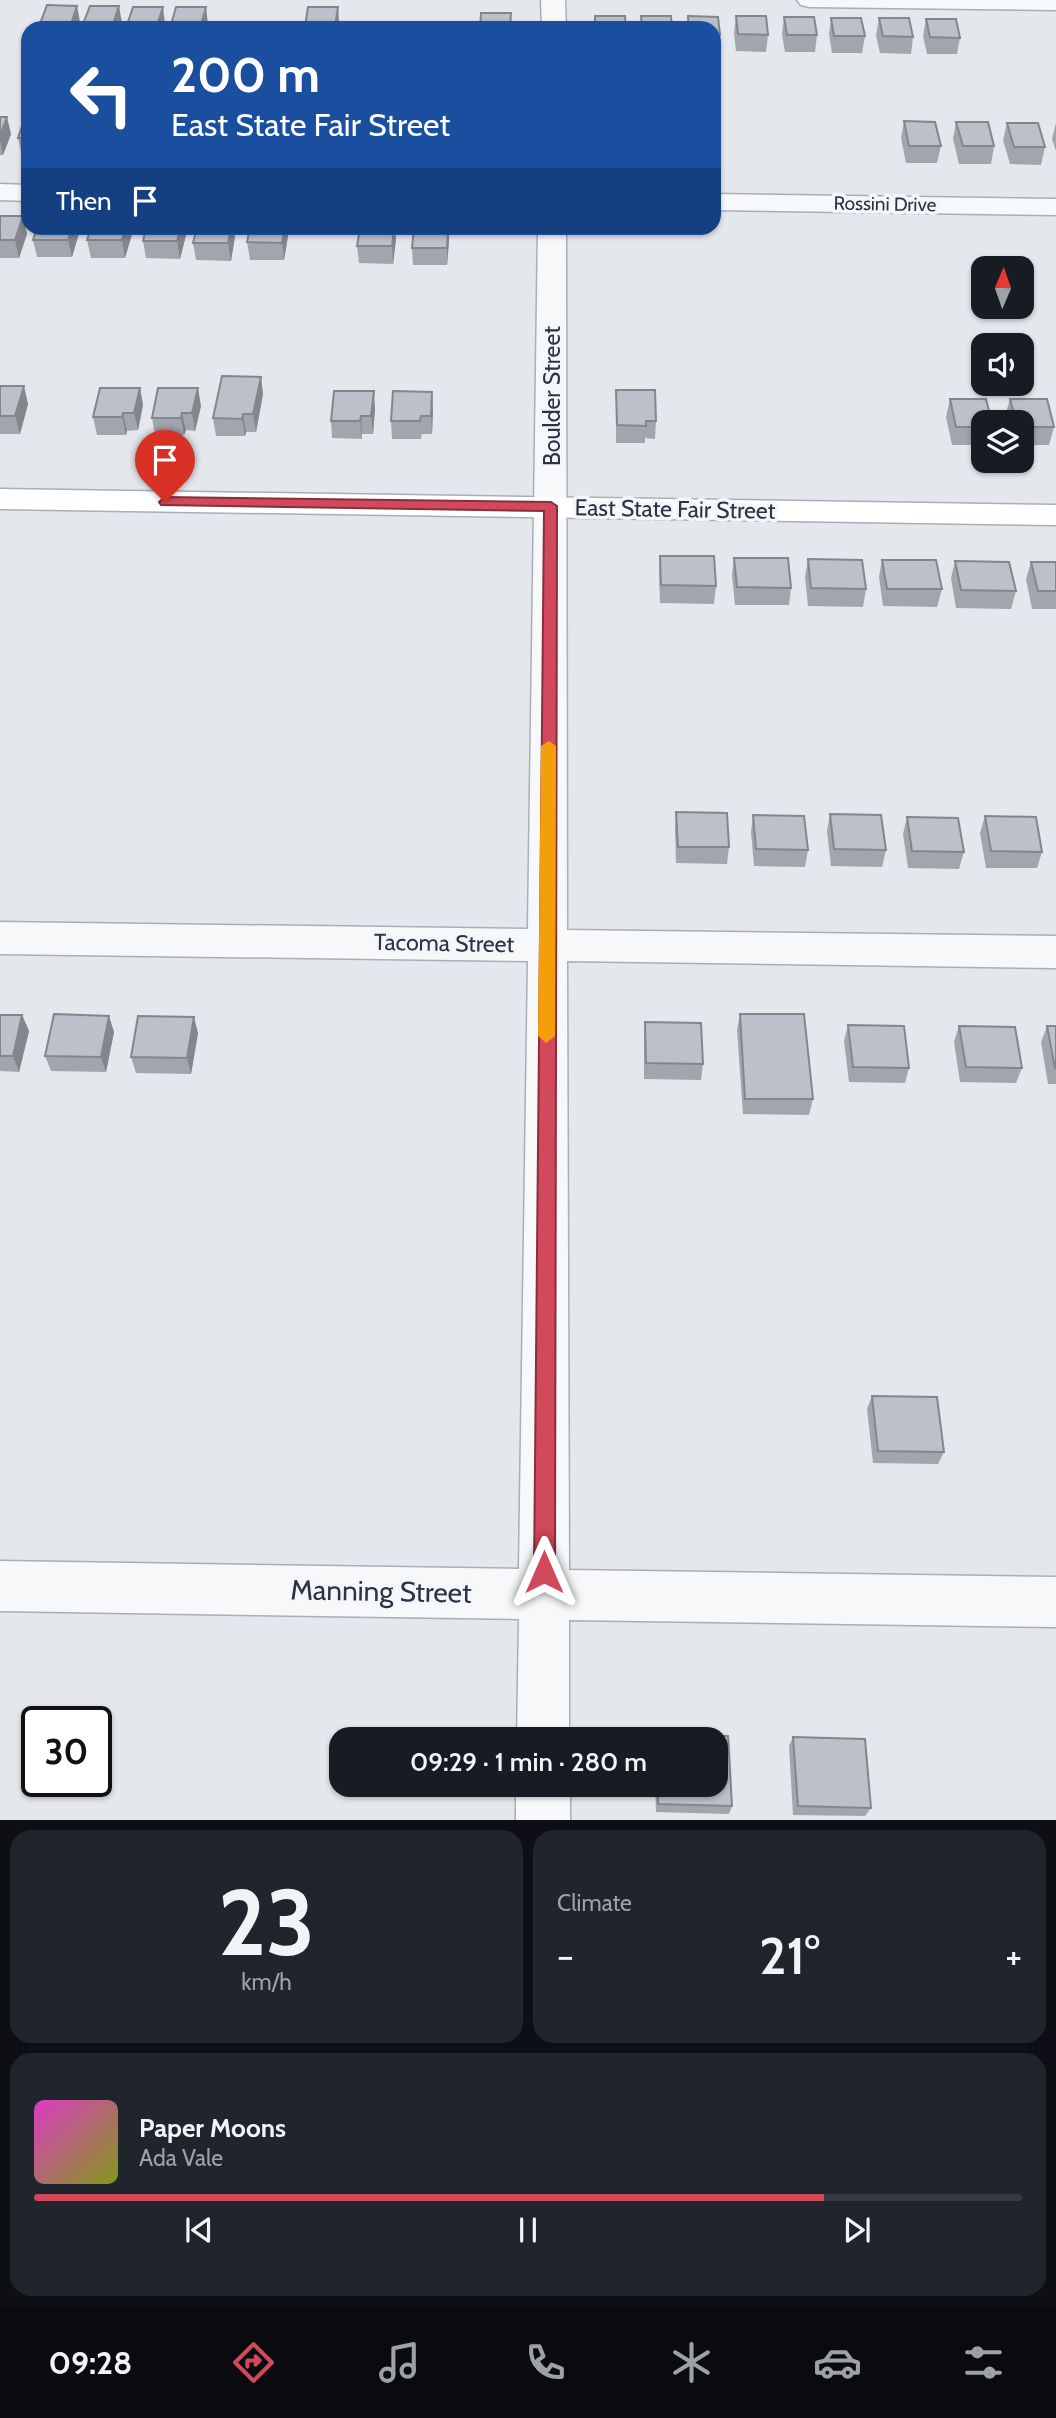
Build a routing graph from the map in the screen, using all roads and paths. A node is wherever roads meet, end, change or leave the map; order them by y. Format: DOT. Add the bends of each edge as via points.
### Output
graph roads {
  1 [pos="553,0"];
  2 [pos="809,0"];
  3 [pos="1056,3"];
  4 [pos="554,21"];
  5 [pos="0,192"];
  6 [pos="21,193"];
  7 [pos="721,202"];
  8 [pos="1056,207"];
  9 [pos="552,235"];
  10 [pos="0,499"];
  11 [pos="551,506"];
  12 [pos="1056,515"];
  13 [pos="0,938"];
  14 [pos="547,945"];
  15 [pos="1056,952"];
  16 [pos="0,1586"];
  17 [pos="544,1594"];
  18 [pos="1056,1602"];
  19 [pos="543,1727"];
  20 [pos="543,1797"];
  21 [pos="543,1819"];
  1 -- 4 [label="street"];
  2 -- 3 [label="street"];
  5 -- 6 [label="street"];
  7 -- 8 [label="street, Rossini Drive"];
  9 -- 11 [label="street, Boulder Street"];
  10 -- 11 [label="street, East State Fair Street"];
  11 -- 12 [label="street, East State Fair Street"];
  11 -- 14 [label="street, Boulder Street"];
  13 -- 14 [label="street, Tacoma Street"];
  14 -- 15 [label="street, Tacoma Street"];
  14 -- 17 [label="street, Boulder Street"];
  16 -- 17 [label="street, Manning Street"];
  17 -- 18 [label="street, Manning Street"];
  17 -- 19 [label="street, Boulder Street"];
  20 -- 21 [label="street"];
}
